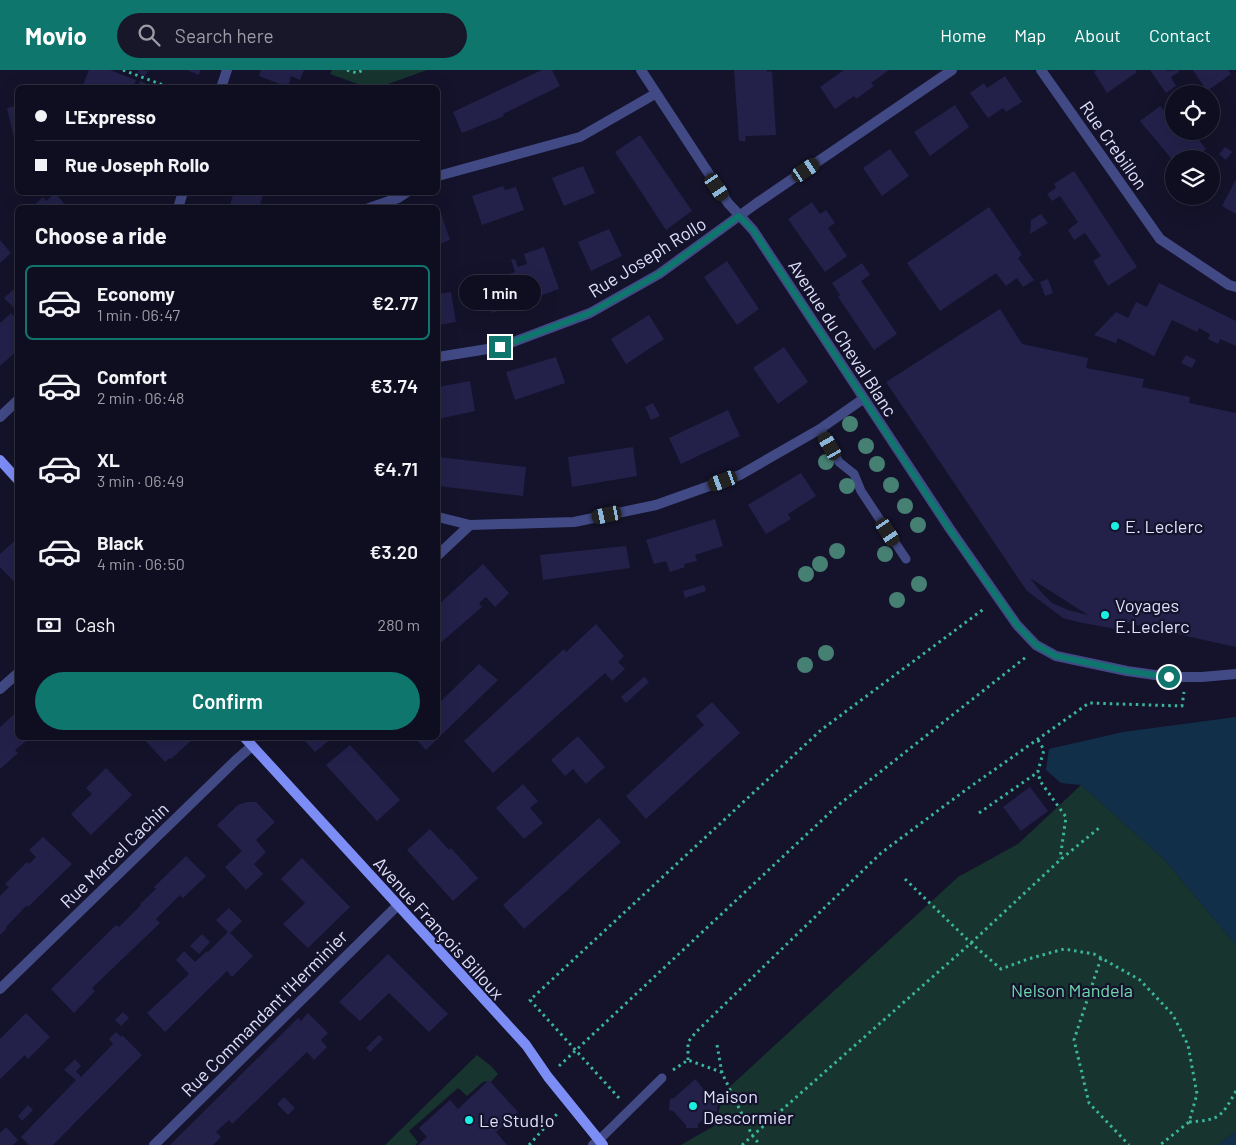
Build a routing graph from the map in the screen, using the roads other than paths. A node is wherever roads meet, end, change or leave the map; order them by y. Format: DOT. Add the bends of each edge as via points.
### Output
graph roads {
  1 [pos="227,70"];
  2 [pos="640,70"];
  3 [pos="952,70"];
  4 [pos="1041,70"];
  5 [pos="222,85"];
  6 [pos="656,94"];
  7 [pos="440,175"];
  8 [pos="402,195"];
  9 [pos="378,205"];
  10 [pos="739,216"];
  11 [pos="1236,287"];
  12 [pos="440,357"];
  13 [pos="863,399"];
  14 [pos="15,403"];
  15 [pos="0,417"];
  16 [pos="820,429"];
  17 [pos="0,460"];
  18 [pos="15,477"];
  19 [pos="440,518"];
  20 [pos="470,525"];
  21 [pos="440,553"];
  22 [pos="906,559"];
  23 [pos="1236,674"];
  24 [pos="15,676"];
  25 [pos="0,689"];
  26 [pos="247,740"];
  27 [pos="252,746"];
  28 [pos="397,906"];
  29 [pos="0,989"];
  30 [pos="662,1078"];
  31 [pos="598,1143"];
  32 [pos="154,1145"];
  1 -- 5 [label="street"];
  2 -- 6 [label="street, Avenue du Cheval Blanc"];
  3 -- 10 [label="street, Rue Joseph Rollo"];
  4 -- 11 [label="street, Rue Crebillon" via="1160,239"];
  6 -- 7 [label="street" via="580,137"];
  6 -- 10 [label="street, Avenue du Cheval Blanc"];
  8 -- 9 [label="street"];
  10 -- 12 [label="street, Rue Joseph Rollo" via="659,274 590,313 500,347"];
  10 -- 13 [label="street, Avenue du Cheval Blanc" via="753,230"];
  13 -- 16 [label="street"];
  13 -- 23 [label="street, Avenue du Cheval Blanc" via="1017,625 1040,646 1056,656 1074,661 1169,677"];
  14 -- 15 [label="street"];
  16 -- 20 [label="street" via="740,474 656,505 574,522"];
  16 -- 22 [label="lane" via="839,462 854,474 861,492"];
  17 -- 18 [label="main road"];
  19 -- 20 [label="street"];
  20 -- 21 [label="street"];
  24 -- 25 [label="street"];
  26 -- 27 [label="main road, Avenue François Billoux"];
  27 -- 28 [label="main road, Avenue François Billoux"];
  27 -- 29 [label="street, Rue Marcel Cachin"];
  28 -- 31 [label="main road, Avenue François Billoux" via="526,1046"];
  28 -- 32 [label="street, Rue Commandant l'Herminier"];
  30 -- 31 [label="lane"];
}
